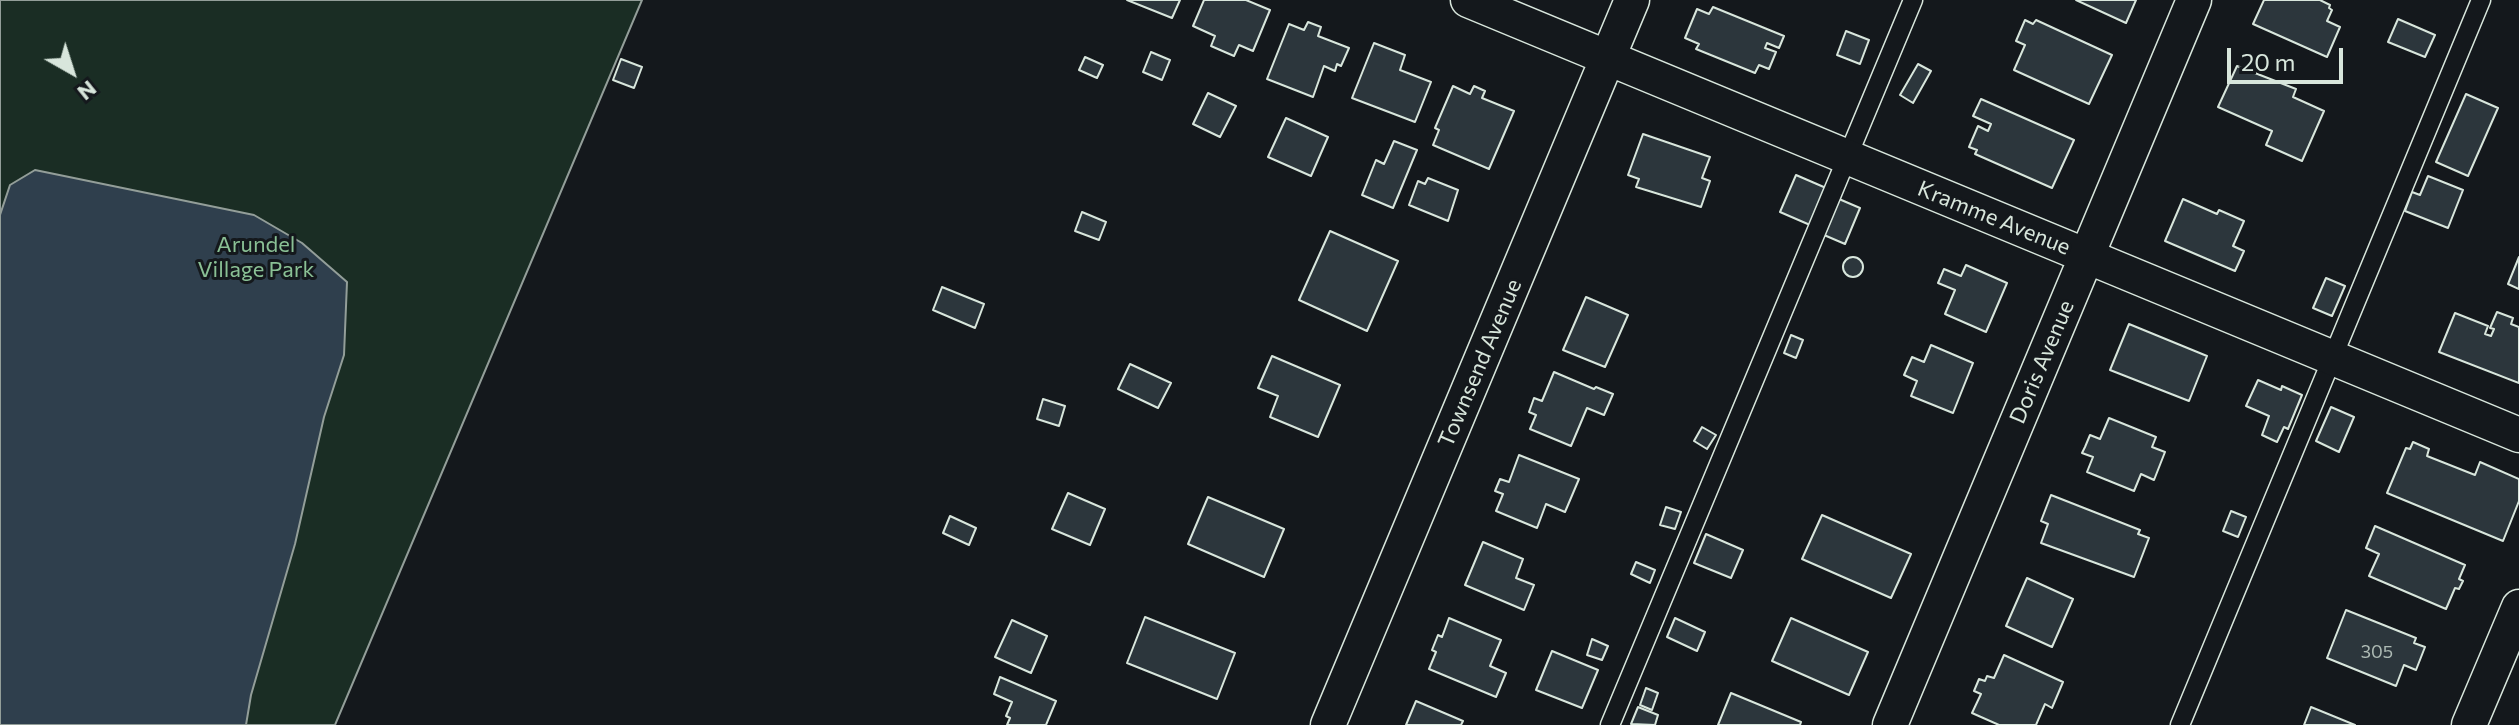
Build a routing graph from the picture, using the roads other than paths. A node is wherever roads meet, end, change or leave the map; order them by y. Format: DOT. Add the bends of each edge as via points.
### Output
graph roads {
  1 [pos="1468,0"];
  2 [pos="1632,0"];
  3 [pos="1913,0"];
  4 [pos="2194,0"];
  5 [pos="2481,0"];
  6 [pos="1608,58"];
  7 [pos="1847,157"];
  8 [pos="2086,256"];
  9 [pos="2332,358"];
  10 [pos="2519,435"];
  11 [pos="2519,607"];
  12 [pos="1328,725"];
  13 [pos="1610,725"];
  14 [pos="1890,725"];
  15 [pos="2180,725"];
  16 [pos="2469,725"];
  1 -- 6 [label="street, Kramme Avenue"];
  2 -- 6 [label="street, Townsend Avenue"];
  3 -- 7 [label="lane"];
  4 -- 8 [label="street, Doris Avenue"];
  5 -- 9 [label="lane"];
  6 -- 7 [label="street, Kramme Avenue"];
  6 -- 12 [label="street, Townsend Avenue"];
  7 -- 8 [label="street, Kramme Avenue"];
  7 -- 13 [label="lane"];
  8 -- 9 [label="street, Kramme Avenue"];
  8 -- 14 [label="street, Doris Avenue"];
  9 -- 10 [label="street, Kramme Avenue"];
  9 -- 15 [label="lane"];
  11 -- 16 [label="street"];
}
